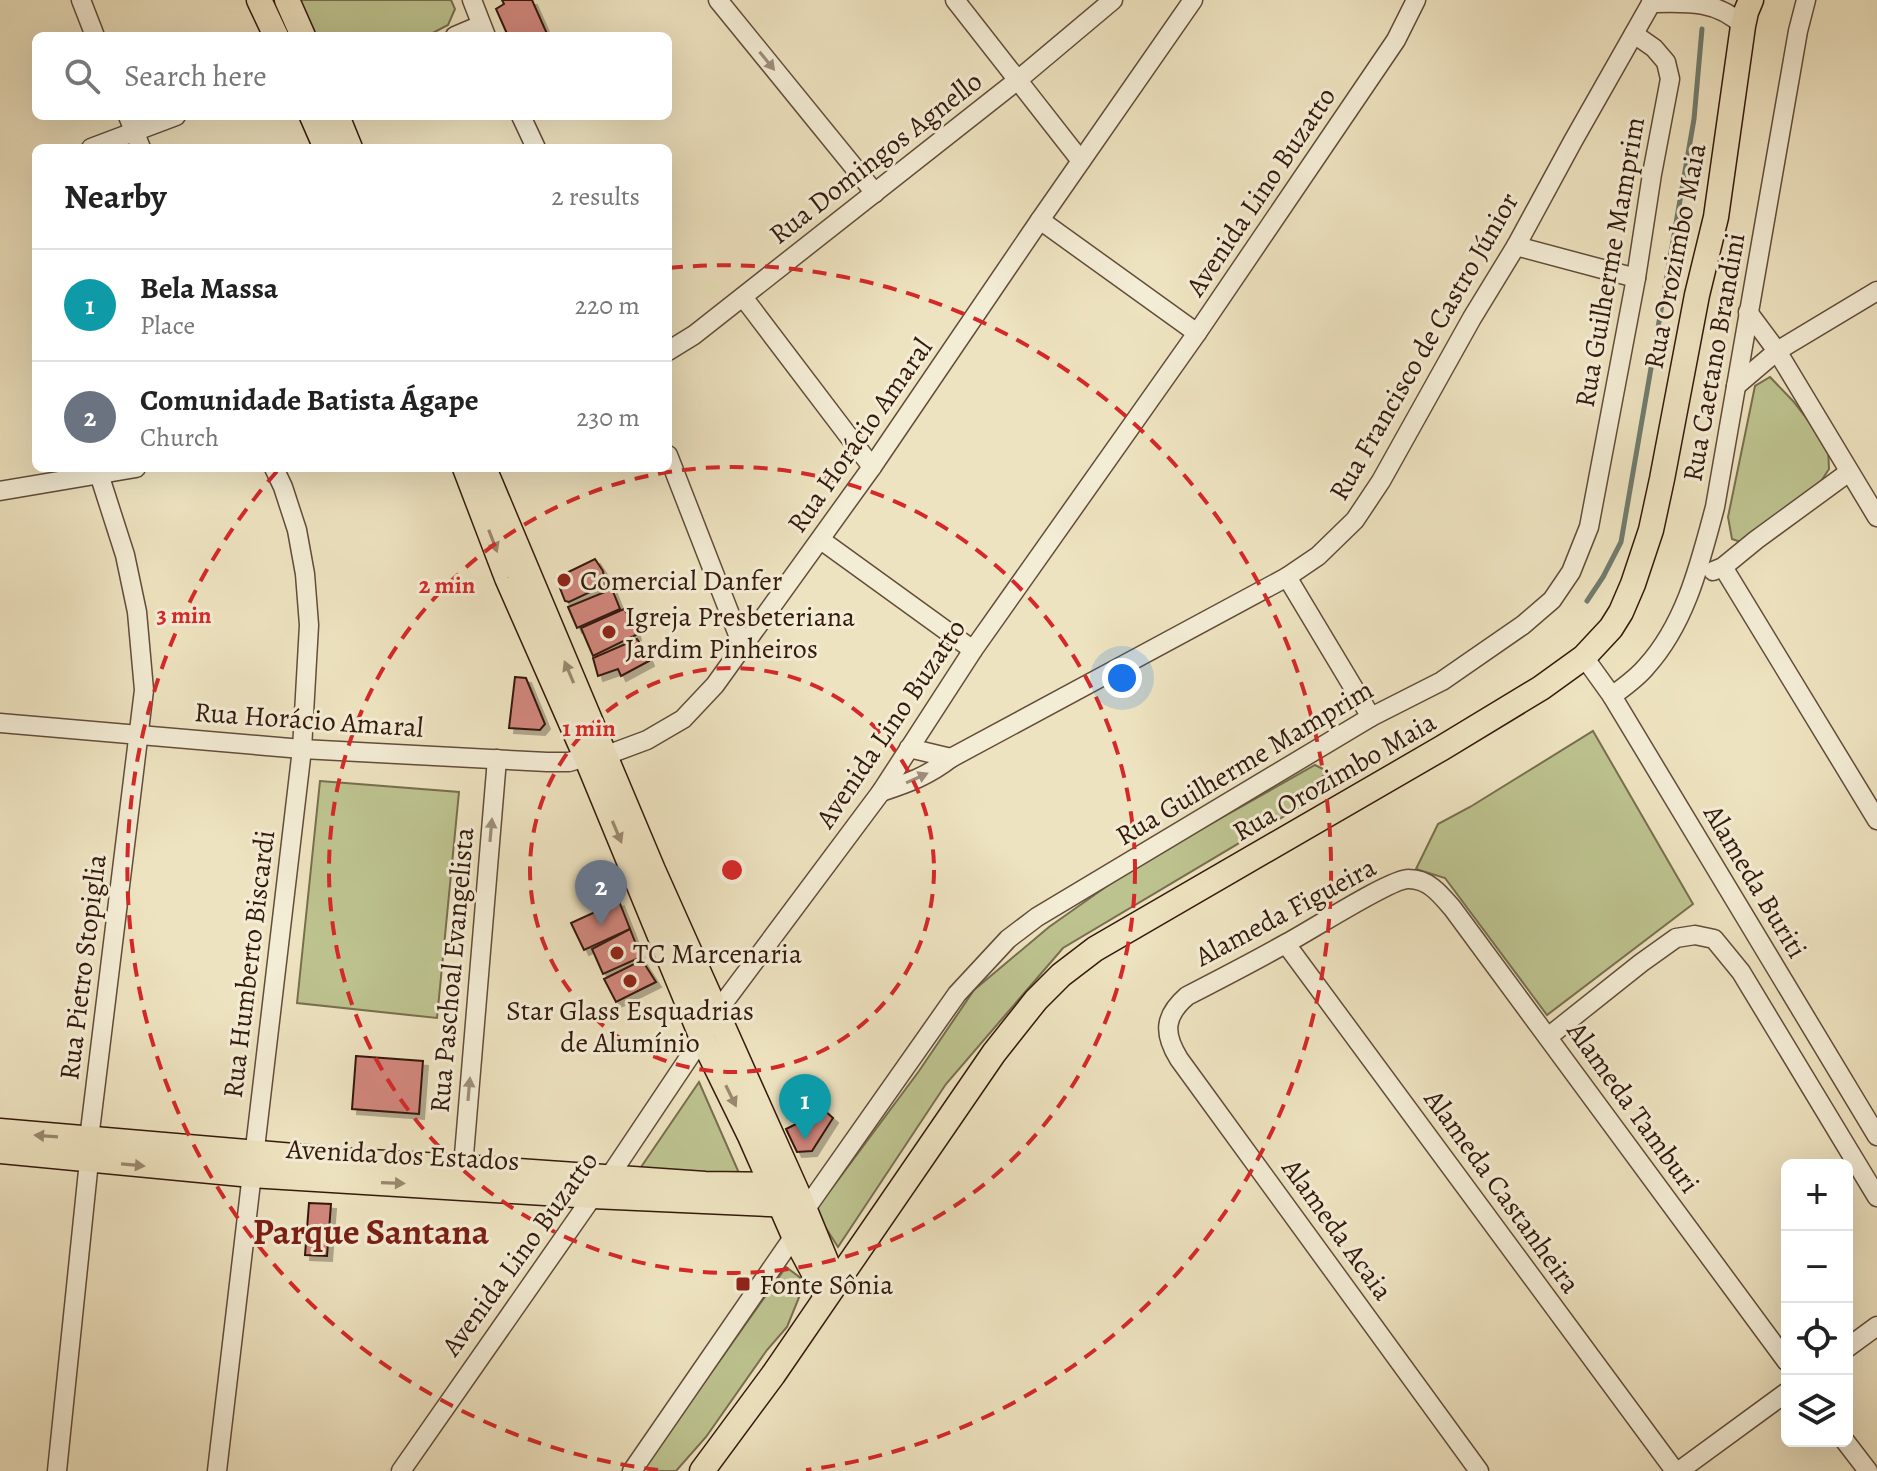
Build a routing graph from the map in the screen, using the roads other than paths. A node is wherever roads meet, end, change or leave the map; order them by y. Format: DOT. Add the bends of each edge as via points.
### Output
graph roads {
  1 [pos="81,0"];
  2 [pos="259,0"];
  3 [pos="287,0"];
  4 [pos="472,0"];
  5 [pos="718,0"];
  6 [pos="955,0"];
  7 [pos="1113,0"];
  8 [pos="1193,0"];
  9 [pos="1416,0"];
  10 [pos="1806,0"];
  11 [pos="1652,2"];
  12 [pos="1746,9"];
  13 [pos="483,31"];
  14 [pos="93,32"];
  15 [pos="274,32"];
  16 [pos="301,32"];
  17 [pos="1634,34"];
  18 [pos="1019,79"];
  19 [pos="166,120"];
  20 [pos="314,120"];
  21 [pos="339,120"];
  22 [pos="523,120"];
  23 [pos="135,132"];
  24 [pos="102,144"];
  25 [pos="324,144"];
  26 [pos="348,144"];
  27 [pos="534,144"];
  28 [pos="1081,161"];
  29 [pos="875,193"];
  30 [pos="1040,220"];
  31 [pos="1516,246"];
  32 [pos="1636,278"];
  33 [pos="1877,291"];
  34 [pos="743,297"];
  35 [pos="1748,312"];
  36 [pos="1197,333"];
  37 [pos="672,349"];
  38 [pos="1777,351"];
  39 [pos="1736,386"];
  40 [pos="672,465"];
  41 [pos="872,467"];
  42 [pos="111,472"];
  43 [pos="276,472"];
  44 [pos="467,472"];
  45 [pos="486,472"];
  46 [pos="1849,472"];
  47 [pos="99,474"];
  48 [pos="0,491"];
  49 [pos="1877,517"];
  50 [pos="821,540"];
  51 [pos="1723,567"];
  52 [pos="1287,577"];
  53 [pos="1696,577"];
  54 [pos="742,645"];
  55 [pos="973,650"];
  56 [pos="1584,657"];
  57 [pos="1612,696"];
  58 [pos="1371,717"];
  59 [pos="0,723"];
  60 [pos="139,734"];
  61 [pos="909,748"];
  62 [pos="302,749"];
  63 [pos="595,756"];
  64 [pos="951,758"];
  65 [pos="497,759"];
  66 [pos="881,792"];
  67 [pos="1877,820"];
  68 [pos="1435,888"];
  69 [pos="1286,944"];
  70 [pos="716,1013"];
  71 [pos="1170,1014"];
  72 [pos="1548,1037"];
  73 [pos="702,1038"];
  74 [pos="0,1131"];
  75 [pos="1877,1136"];
  76 [pos="89,1150"];
  77 [pos="0,1151"];
  78 [pos="253,1163"];
  79 [pos="462,1176"];
  80 [pos="601,1187"];
  81 [pos="1877,1197"];
  82 [pos="791,1198"];
  83 [pos="794,1236"];
  84 [pos="831,1290"];
  85 [pos="1877,1326"];
  86 [pos="1853,1344"];
  87 [pos="1781,1354"];
  88 [pos="1781,1396"];
  89 [pos="1850,1447"];
  90 [pos="57,1471"];
  91 [pos="217,1471"];
  92 [pos="401,1471"];
  93 [pos="632,1471"];
  94 [pos="702,1471"];
  95 [pos="1479,1471"];
  96 [pos="1677,1471"];
  97 [pos="1868,1471"];
  1 -- 14 [label="street"];
  2 -- 15 [label="main road"];
  3 -- 16 [label="main road"];
  4 -- 13 [label="street"];
  5 -- 29 [label="street, one-way"];
  6 -- 18 [label="street"];
  7 -- 18 [label="street, Rua Domingos Agnello"];
  8 -- 28 [label="street, Rua Horácio Amaral"];
  9 -- 36 [label="street, Avenida Lino Buzatto" via="1396,40"];
  10 -- 35 [label="street, Rua Caetano Brandini"];
  11 -- 12 [label="street" via="1708,4 1735,16"];
  11 -- 17 [label="street, Rua Francisco de Castro Júnior"];
  12 -- 56 [label="main road, Rua Orozimbo Maia" via="1716,217 1651,530 1621,612"];
  17 -- 31 [label="street, Rua Francisco de Castro Júnior"];
  17 -- 32 [label="street, Rua Guilherme Mamprim" via="1666,62 1670,79"];
  18 -- 28 [label="street"];
  18 -- 29 [label="street, Rua Domingos Agnello"];
  19 -- 23 [label="street"];
  20 -- 25 [label="main road"];
  21 -- 26 [label="main road"];
  22 -- 27 [label="street"];
  23 -- 24 [label="street"];
  28 -- 30 [label="street, Rua Horácio Amaral"];
  29 -- 34 [label="street, Rua Domingos Agnello"];
  30 -- 36 [label="street"];
  30 -- 41 [label="street, Rua Horácio Amaral"];
  31 -- 32 [label="street"];
  31 -- 52 [label="street, Rua Francisco de Castro Júnior" via="1355,520"];
  32 -- 58 [label="street, Rua Guilherme Mamprim" via="1589,527 1571,572 1552,600 1523,625 1442,681"];
  33 -- 38 [label="street"];
  34 -- 37 [label="street, Rua Domingos Agnello"];
  34 -- 41 [label="street"];
  35 -- 38 [label="street"];
  35 -- 39 [label="street, Rua Caetano Brandini"];
  36 -- 55 [label="street, Avenida Lino Buzatto"];
  38 -- 39 [label="street"];
  38 -- 46 [label="street"];
  39 -- 53 [label="street, Rua Caetano Brandini" via="1715,507"];
  40 -- 54 [label="street"];
  41 -- 50 [label="street, Rua Horácio Amaral"];
  42 -- 47 [label="street"];
  43 -- 62 [label="street, Rua Humberto Biscardi" via="297,530 305,574 309,625"];
  44 -- 63 [label="main road, one-way" via="507,578"];
  63 -- 45 [label="main road, one-way"];
  46 -- 49 [label="street"];
  46 -- 51 [label="street"];
  47 -- 48 [label="street"];
  47 -- 60 [label="street, Rua Pietro Stopiglia" via="137,612 144,690"];
  50 -- 54 [label="street, Rua Horácio Amaral"];
  50 -- 55 [label="street"];
  51 -- 53 [label="street"];
  51 -- 67 [label="street"];
  52 -- 58 [label="street"];
  52 -- 64 [label="street, Rua Francisco de Castro Júnior"];
  53 -- 57 [label="street, Rua Caetano Brandini" via="1664,644 1645,669"];
  54 -- 63 [label="street, Rua Horácio Amaral" via="683,719 647,740"];
  55 -- 61 [label="street, Avenida Lino Buzatto"];
  56 -- 57 [label="street, Alameda Buriti"];
  56 -- 84 [label="main road, Rua Orozimbo Maia" via="1504,711 1095,949 1061,975 994,1053"];
  57 -- 75 [label="street, Alameda Buriti"];
  58 -- 82 [label="street, Rua Guilherme Mamprim" via="1008,939"];
  59 -- 60 [label="street, Rua Horácio Amaral"];
  60 -- 62 [label="street, Rua Horácio Amaral"];
  60 -- 76 [label="street, Rua Pietro Stopiglia"];
  61 -- 64 [label="street"];
  61 -- 66 [label="street, Avenida Lino Buzatto"];
  62 -- 65 [label="street, Rua Horácio Amaral"];
  62 -- 78 [label="street, Rua Humberto Biscardi"];
  63 -- 65 [label="street, Rua Horácio Amaral" via="569,762"];
  63 -- 70 [label="main road"];
  63 -- 73 [label="main road, one-way"];
  66 -- 64 [label="street, Rua Francisco de Castro Júnior, one-way" via="918,780"];
  79 -- 65 [label="street, Rua Paschoal Evangelista, one-way"];
  66 -- 70 [label="street, Avenida Lino Buzatto"];
  68 -- 69 [label="street, Alameda Figueira" via="1407,878"];
  68 -- 72 [label="street, Alameda Tamburi"];
  69 -- 71 [label="street, Alameda Figueira" via="1187,996"];
  69 -- 96 [label="street, Alameda Castanheira"];
  70 -- 73 [label="street, Avenida Lino Buzatto"];
  70 -- 82 [label="main road"];
  71 -- 95 [label="street, Alameda Acaia" via="1171,1045 1179,1059"];
  72 -- 81 [label="street" via="1676,938 1714,939 1741,972"];
  72 -- 87 [label="street, Alameda Tamburi"];
  73 -- 80 [label="street, Avenida Lino Buzatto"];
  73 -- 82 [label="main road, one-way" via="750,1136"];
  76 -- 74 [label="main road, Avenida dos Estados, one-way"];
  76 -- 77 [label="main road, Avenida dos Estados"];
  76 -- 78 [label="main road, Avenida dos Estados"];
  76 -- 90 [label="street, Rua Pietro Stopiglia"];
  78 -- 79 [label="main road, Avenida dos Estados" via="352,1161"];
  78 -- 91 [label="street, Rua Humberto Biscardi"];
  79 -- 80 [label="main road, Avenida dos Estados"];
  80 -- 82 [label="main road, Avenida dos Estados" via="705,1184"];
  80 -- 92 [label="street, Avenida Lino Buzatto"];
  82 -- 83 [label="main road"];
  82 -- 84 [label="main road"];
  83 -- 84 [label="main road"];
  83 -- 93 [label="street"];
  84 -- 94 [label="main road, Rua Orozimbo Maia"];
  85 -- 86 [label="street"];
  88 -- 96 [label="street"];
  89 -- 97 [label="street"];
}
